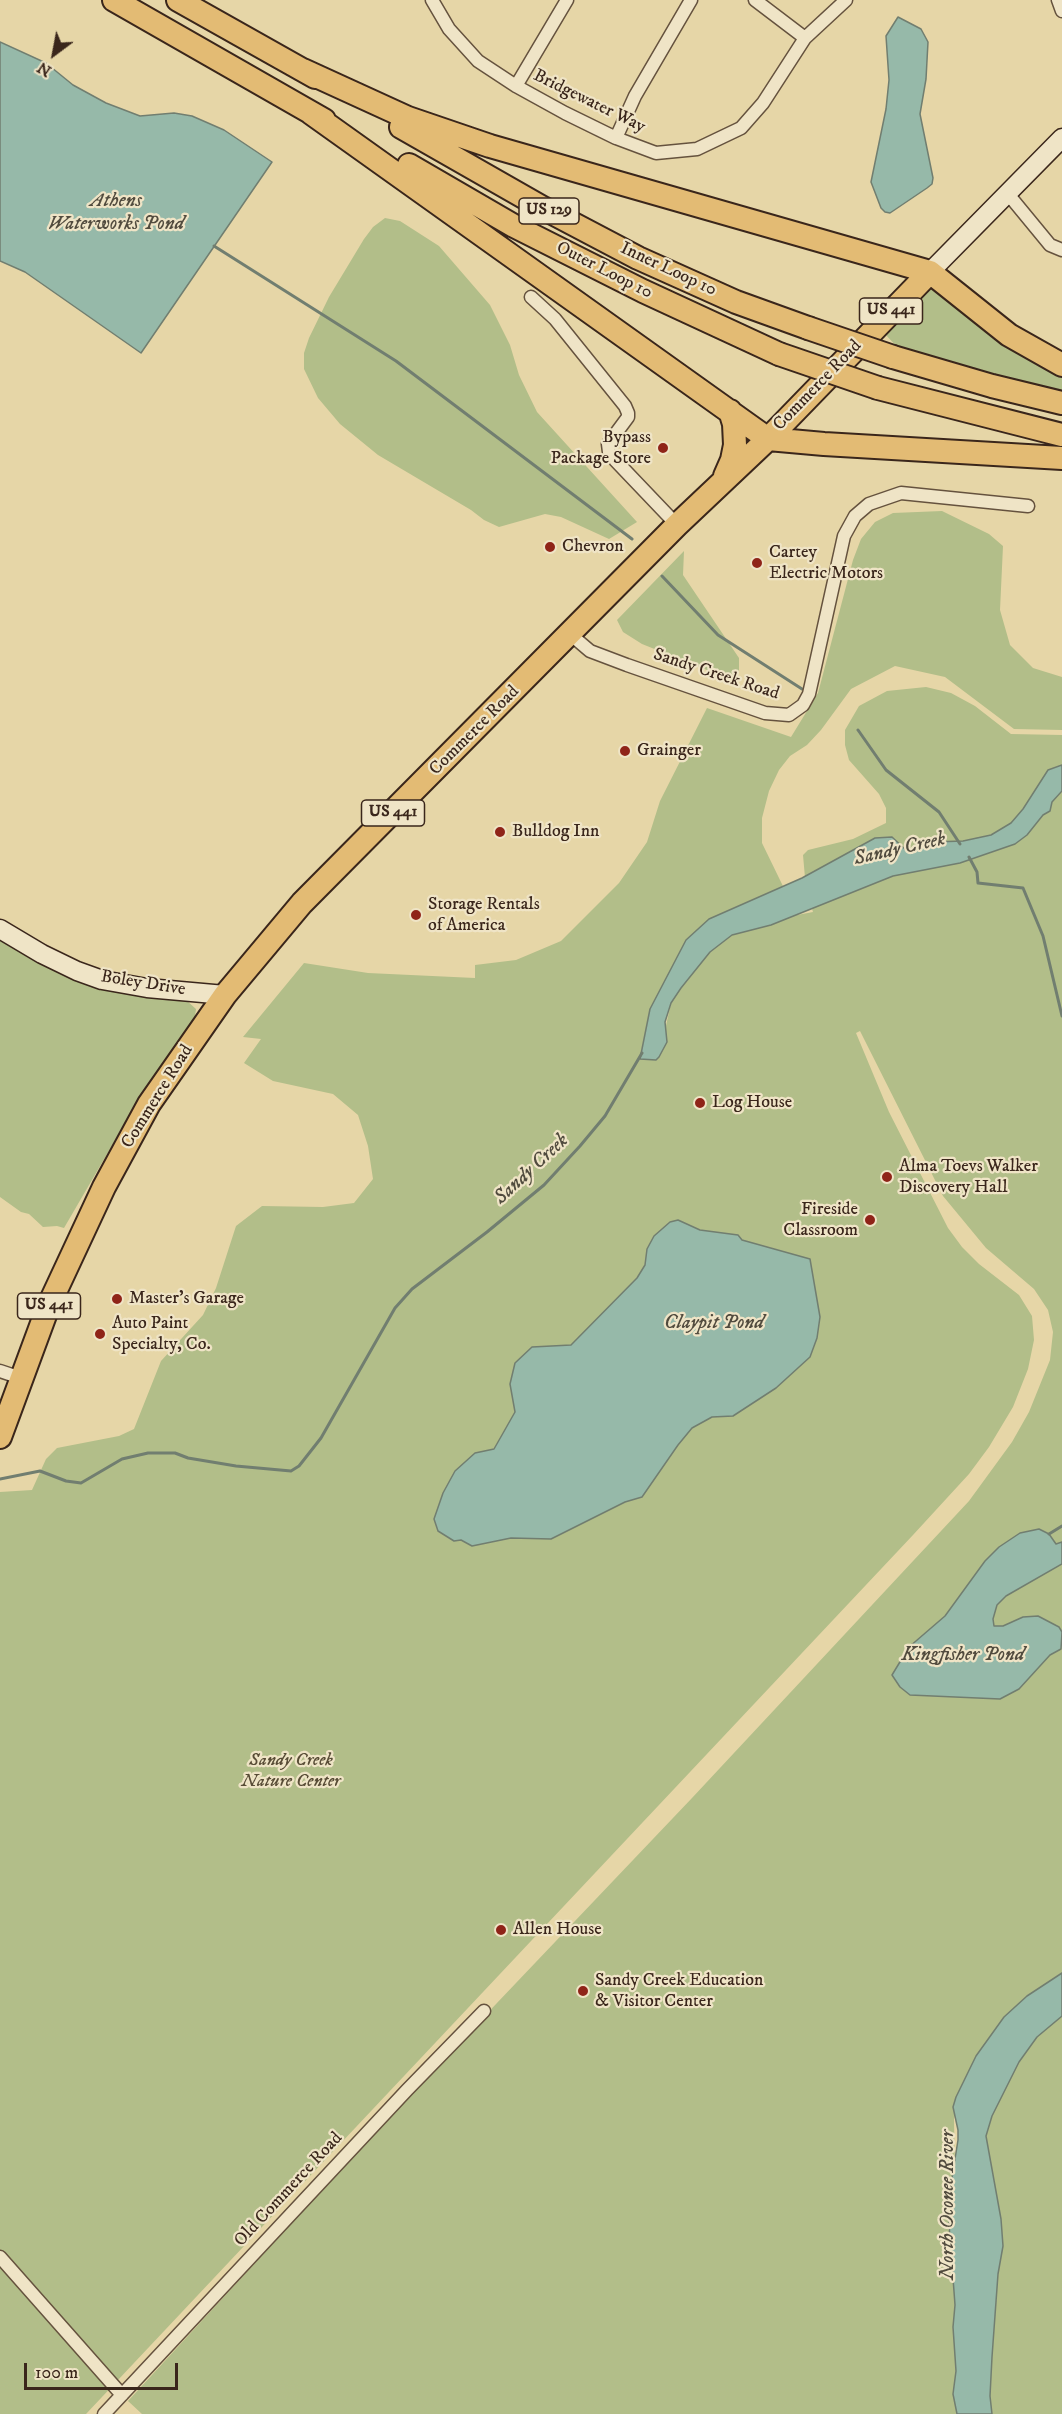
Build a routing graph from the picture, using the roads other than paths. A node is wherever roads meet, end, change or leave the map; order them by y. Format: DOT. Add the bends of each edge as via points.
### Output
graph roads {
  1 [pos="114,0"];
  2 [pos="178,0"];
  3 [pos="432,0"];
  4 [pos="567,0"];
  5 [pos="691,0"];
  6 [pos="755,0"];
  7 [pos="846,0"];
  8 [pos="1058,0"];
  9 [pos="1062,11"];
  10 [pos="805,38"];
  11 [pos="303,70"];
  12 [pos="516,86"];
  13 [pos="311,113"];
  14 [pos="616,138"];
  15 [pos="1062,138"];
  16 [pos="1008,194"];
  17 [pos="1062,250"];
  18 [pos="930,272"];
  19 [pos="531,297"];
  20 [pos="1062,365"];
  21 [pos="1062,403"];
  22 [pos="730,411"];
  23 [pos="1062,435"];
  24 [pos="768,439"];
  25 [pos="1062,458"];
  26 [pos="723,480"];
  27 [pos="1028,506"];
  28 [pos="677,525"];
  29 [pos="570,634"];
  30 [pos="0,929"];
  31 [pos="225,995"];
  32 [pos="11,1374"];
  33 [pos="0,1435"];
  34 [pos="484,2011"];
  35 [pos="0,2257"];
  36 [pos="122,2395"];
  37 [pos="104,2414"];
  1 -- 13 [label="highway, Outer Loop 10 / US 129"];
  2 -- 11 [label="highway, US 129"];
  3 -- 12 [label="street, Bridgewater Way" via="449,29 478,61"];
  4 -- 12 [label="street"];
  5 -- 14 [label="street" via="634,96"];
  6 -- 10 [label="street"];
  7 -- 10 [label="street, Bridgewater Way"];
  8 -- 9 [label="street"];
  10 -- 14 [label="street, Bridgewater Way" via="763,103 741,128 697,149 656,153"];
  11 -- 18 [label="highway" via="408,117 490,146"];
  11 -- 21 [label="highway, Inner Loop 10 / US 129, bridge" via="543,208 638,258 736,302 893,357"];
  12 -- 14 [label="street, Bridgewater Way"];
  13 -- 22 [label="highway"];
  13 -- 23 [label="highway, Outer Loop 10 / US 129, bridge" via="524,231 779,354 878,388"];
  15 -- 16 [label="street"];
  16 -- 17 [label="street" via="1050,245"];
  16 -- 18 [label="street"];
  18 -- 20 [label="highway" via="1010,335"];
  18 -- 24 [label="highway, Commerce Road / US 441"];
  19 -- 28 [label="street" via="555,319 625,406 628,417 608,444 609,452"];
  22 -- 24 [label="highway"];
  22 -- 26 [label="highway" via="735,446"];
  24 -- 25 [label="highway"];
  24 -- 26 [label="highway, Commerce Road / US 441"];
  26 -- 28 [label="highway, Commerce Road / US 441"];
  27 -- 29 [label="street, Sandy Creek Road" via="901,493 869,504 855,516 844,536 809,694 803,705 789,715 765,713 595,653"];
  28 -- 29 [label="highway, Commerce Road / US 441"];
  29 -- 31 [label="highway, Commerce Road / US 441" via="302,903"];
  30 -- 31 [label="street, Boley Drive" via="42,954 102,980"];
  31 -- 32 [label="highway, Commerce Road / US 441" via="149,1104"];
  32 -- 33 [label="highway, Commerce Road / US 441"];
  34 -- 36 [label="street, Old Commerce Road"];
  35 -- 36 [label="street"];
  36 -- 37 [label="street, Old Commerce Road"];
}
